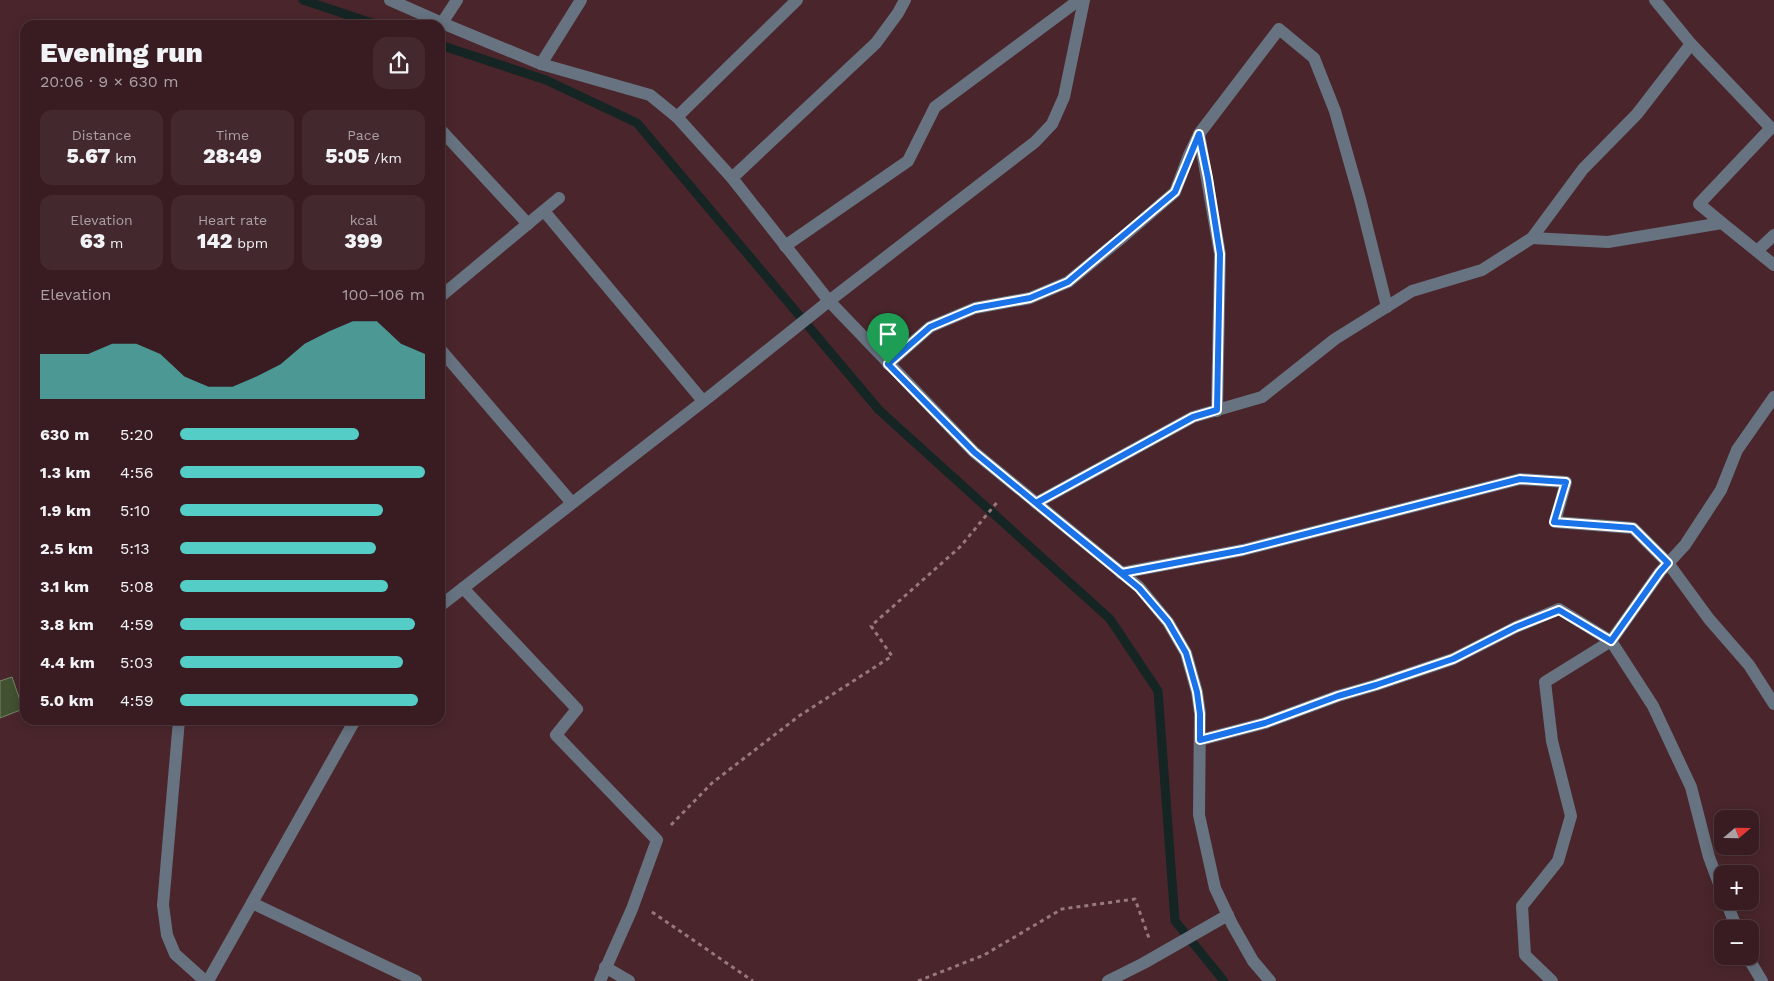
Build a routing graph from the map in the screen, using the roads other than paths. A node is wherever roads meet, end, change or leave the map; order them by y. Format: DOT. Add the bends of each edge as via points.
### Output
graph roads {
  1 [pos="390,0"];
  2 [pos="457,0"];
  3 [pos="581,0"];
  4 [pos="797,0"];
  5 [pos="905,0"];
  6 [pos="1079,0"];
  7 [pos="1084,0"];
  8 [pos="1655,0"];
  9 [pos="435,20"];
  10 [pos="444,20"];
  11 [pos="445,24"];
  12 [pos="1691,44"];
  13 [pos="541,64"];
  14 [pos="677,117"];
  15 [pos="445,134"];
  16 [pos="1199,134"];
  17 [pos="732,178"];
  18 [pos="559,198"];
  19 [pos="544,211"];
  20 [pos="1722,223"];
  21 [pos="528,224"];
  22 [pos="1774,235"];
  23 [pos="1532,238"];
  24 [pos="785,246"];
  25 [pos="1757,251"];
  26 [pos="1774,265"];
  27 [pos="445,293"];
  28 [pos="824,305"];
  29 [pos="1387,307"];
  30 [pos="445,355"];
  31 [pos="888,364"];
  32 [pos="1774,397"];
  33 [pos="703,401"];
  34 [pos="1217,410"];
  35 [pos="572,503"];
  36 [pos="1036,503"];
  37 [pos="1668,563"];
  38 [pos="1122,573"];
  39 [pos="463,588"];
  40 [pos="445,602"];
  41 [pos="1611,641"];
  42 [pos="1774,704"];
  43 [pos="179,725"];
  44 [pos="352,725"];
  45 [pos="1200,740"];
  46 [pos="1714,870"];
  47 [pos="252,903"];
  48 [pos="1228,915"];
  49 [pos="1753,965"];
  50 [pos="605,967"];
  51 [pos="207,981"];
  52 [pos="416,981"];
  53 [pos="600,981"];
  54 [pos="629,981"];
  55 [pos="1108,981"];
  56 [pos="1270,981"];
  57 [pos="1552,981"];
  58 [pos="1762,981"];
  1 -- 9 [label="street"];
  2 -- 10 [label="street"];
  3 -- 13 [label="street"];
  4 -- 14 [label="street"];
  5 -- 17 [label="street" via="876,43"];
  6 -- 24 [label="street" via="935,107 908,161"];
  7 -- 28 [label="street" via="1064,97 1052,124 1035,142"];
  8 -- 12 [label="street"];
  11 -- 13 [label="street"];
  12 -- 20 [label="street" via="1770,128 1699,204"];
  12 -- 23 [label="street" via="1637,114 1582,169"];
  13 -- 14 [label="street" via="650,95"];
  14 -- 17 [label="street"];
  15 -- 21 [label="street"];
  16 -- 29 [label="street" via="1278,29 1314,58 1335,111"];
  16 -- 31 [label="street" via="1175,192 1068,282 1030,298 975,308 930,327"];
  16 -- 34 [label="street" via="1220,254"];
  17 -- 24 [label="street"];
  18 -- 19 [label="street"];
  19 -- 21 [label="street"];
  19 -- 33 [label="street"];
  20 -- 23 [label="street" via="1608,242"];
  20 -- 25 [label="street"];
  21 -- 27 [label="street"];
  22 -- 25 [label="street"];
  23 -- 29 [label="street" via="1482,270 1412,292"];
  24 -- 28 [label="street"];
  25 -- 26 [label="street"];
  28 -- 31 [label="street"];
  28 -- 33 [label="street"];
  29 -- 34 [label="street" via="1335,339 1262,398"];
  30 -- 35 [label="street"];
  31 -- 36 [label="street" via="974,452"];
  32 -- 37 [label="street" via="1737,450 1721,490 1685,545"];
  33 -- 35 [label="street"];
  34 -- 36 [label="street" via="1193,417"];
  35 -- 39 [label="street"];
  36 -- 38 [label="street"];
  37 -- 38 [label="street" via="1633,528 1554,522 1566,482 1520,479 1243,550"];
  37 -- 41 [label="street"];
  37 -- 42 [label="street" via="1708,619 1749,665"];
  38 -- 45 [label="street" via="1168,622 1186,653 1197,692"];
  39 -- 40 [label="street"];
  39 -- 50 [label="street" via="577,708 556,735 657,840"];
  41 -- 45 [label="street" via="1559,610 1516,627 1453,659 1265,723"];
  41 -- 46 [label="street" via="1653,706 1691,788"];
  41 -- 57 [label="street" via="1545,682 1552,741 1570,816 1558,861 1522,906 1525,955"];
  43 -- 51 [label="street" via="162,905 166,935 175,954"];
  44 -- 47 [label="street"];
  45 -- 48 [label="street" via="1199,815 1216,888"];
  47 -- 51 [label="street"];
  47 -- 52 [label="street"];
  48 -- 55 [label="street"];
  48 -- 56 [label="street" via="1253,961"];
  49 -- 58 [label="street"];
  50 -- 53 [label="street"];
  50 -- 54 [label="street"];
}
